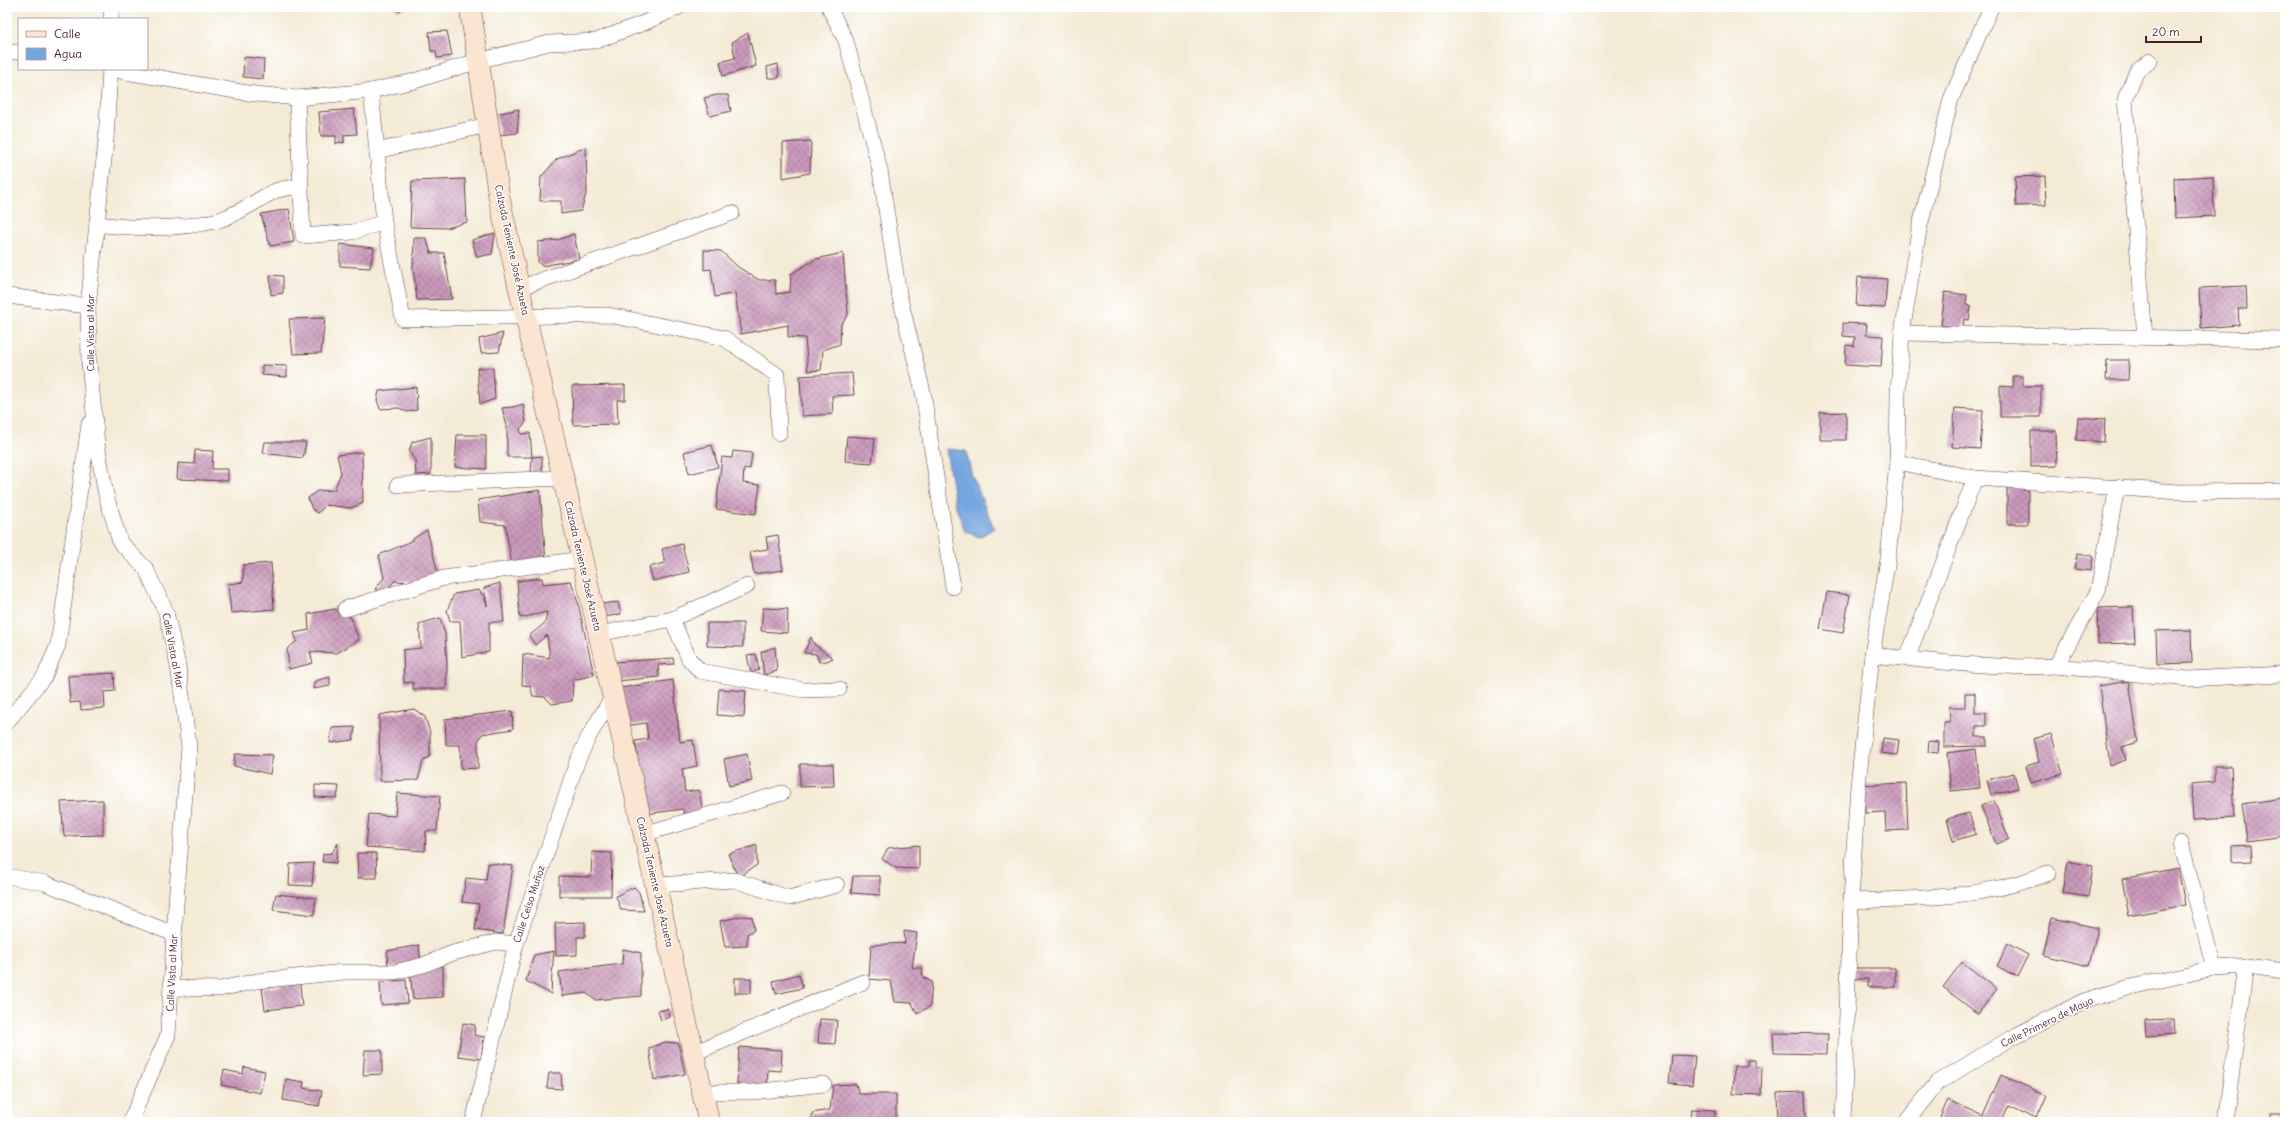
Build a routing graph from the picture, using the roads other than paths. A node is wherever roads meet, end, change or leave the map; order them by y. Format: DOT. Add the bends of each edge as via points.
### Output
graph roads {
  1 [pos="112,7"];
  2 [pos="470,7"];
  3 [pos="679,7"];
  4 [pos="829,7"];
  5 [pos="1991,7"];
  6 [pos="111,18"];
  7 [pos="7,52"];
  8 [pos="18,52"];
  9 [pos="478,61"];
  10 [pos="2150,61"];
  11 [pos="110,70"];
  12 [pos="116,70"];
  13 [pos="371,91"];
  14 [pos="297,98"];
  15 [pos="487,125"];
  16 [pos="377,151"];
  17 [pos="300,186"];
  18 [pos="732,213"];
  19 [pos="384,222"];
  20 [pos="97,224"];
  21 [pos="519,288"];
  22 [pos="7,296"];
  23 [pos="88,306"];
  24 [pos="527,318"];
  25 [pos="1902,333"];
  26 [pos="2145,337"];
  27 [pos="2285,340"];
  28 [pos="92,401"];
  29 [pos="779,433"];
  30 [pos="1897,462"];
  31 [pos="563,478"];
  32 [pos="1975,478"];
  33 [pos="398,485"];
  34 [pos="2117,487"];
  35 [pos="2285,491"];
  36 [pos="582,559"];
  37 [pos="747,586"];
  38 [pos="953,587"];
  39 [pos="345,609"];
  40 [pos="672,619"];
  41 [pos="599,634"];
  42 [pos="1872,655"];
  43 [pos="1907,659"];
  44 [pos="2056,666"];
  45 [pos="2284,674"];
  46 [pos="839,688"];
  47 [pos="613,696"];
  48 [pos="7,722"];
  49 [pos="782,793"];
  50 [pos="644,834"];
  51 [pos="2181,843"];
  52 [pos="2048,874"];
  53 [pos="7,876"];
  54 [pos="657,885"];
  55 [pos="838,885"];
  56 [pos="1851,901"];
  57 [pos="174,934"];
  58 [pos="516,944"];
  59 [pos="2246,966"];
  60 [pos="2214,968"];
  61 [pos="2285,971"];
  62 [pos="863,982"];
  63 [pos="171,988"];
  64 [pos="694,1053"];
  65 [pos="824,1084"];
  66 [pos="703,1092"];
  67 [pos="130,1122"];
  68 [pos="473,1122"];
  69 [pos="709,1122"];
  70 [pos="1843,1122"];
  71 [pos="1906,1122"];
  72 [pos="2225,1122"];
  1 -- 6 [label="street"];
  2 -- 9 [label="main road, Calzada Teniente José Azueta"];
  3 -- 9 [label="street" via="596,41 549,43"];
  4 -- 38 [label="street" via="846,42 880,170 899,294 923,392"];
  5 -- 25 [label="street" via="1952,99 1919,230"];
  7 -- 8 [label="street"];
  9 -- 13 [label="street"];
  9 -- 15 [label="main road, Calzada Teniente José Azueta"];
  10 -- 26 [label="street" via="2137,71 2125,99"];
  11 -- 20 [label="street, Calle Vista al Mar" via="106,141"];
  12 -- 14 [label="street" via="247,93"];
  13 -- 14 [label="street"];
  13 -- 16 [label="street"];
  14 -- 17 [label="street"];
  15 -- 16 [label="street"];
  15 -- 21 [label="main road, Calzada Teniente José Azueta" via="499,197"];
  16 -- 19 [label="street"];
  17 -- 19 [label="street" via="303,236 353,232"];
  17 -- 20 [label="street" via="274,191 247,208 219,220 180,226 123,228"];
  18 -- 21 [label="street"];
  19 -- 24 [label="street" via="403,319"];
  20 -- 23 [label="street, Calle Vista al Mar"];
  21 -- 24 [label="main road, Calzada Teniente José Azueta"];
  22 -- 23 [label="street"];
  23 -- 28 [label="street, Calle Vista al Mar"];
  24 -- 29 [label="street" via="608,315 724,338 777,375"];
  24 -- 31 [label="main road, Calzada Teniente José Azueta"];
  25 -- 26 [label="street"];
  25 -- 30 [label="street"];
  26 -- 27 [label="street"];
  28 -- 48 [label="street" via="58,645 44,677"];
  28 -- 57 [label="street, Calle Vista al Mar" via="106,495 120,542 150,576 166,612 178,666 189,747"];
  30 -- 32 [label="street"];
  30 -- 42 [label="street" via="1888,559"];
  31 -- 33 [label="street"];
  31 -- 36 [label="main road, Calzada Teniente José Azueta"];
  32 -- 34 [label="street"];
  32 -- 43 [label="street"];
  34 -- 35 [label="street" via="2179,492"];
  34 -- 44 [label="street" via="2098,591"];
  36 -- 39 [label="street" via="444,578"];
  36 -- 41 [label="main road, Calzada Teniente José Azueta"];
  37 -- 40 [label="street"];
  40 -- 41 [label="street"];
  40 -- 46 [label="street" via="689,659 700,671 803,690"];
  41 -- 47 [label="main road, Calzada Teniente José Azueta"];
  42 -- 43 [label="street"];
  42 -- 56 [label="street" via="1858,786"];
  43 -- 44 [label="street" via="2023,668"];
  44 -- 45 [label="street" via="2188,679"];
  47 -- 50 [label="main road, Calzada Teniente José Azueta"];
  47 -- 58 [label="street, Calle Celso Muñoz" via="577,762"];
  49 -- 50 [label="street"];
  50 -- 54 [label="main road, Calzada Teniente José Azueta"];
  51 -- 60 [label="street"];
  52 -- 56 [label="street" via="2027,882 1938,898"];
  53 -- 57 [label="street" via="45,883"];
  54 -- 55 [label="street" via="734,880 789,898"];
  54 -- 64 [label="main road, Calzada Teniente José Azueta"];
  56 -- 70 [label="street"];
  57 -- 63 [label="street, Calle Vista al Mar"];
  58 -- 63 [label="street" via="496,942 394,972 344,972 257,981 219,989"];
  58 -- 68 [label="street, Calle Celso Muñoz"];
  59 -- 60 [label="street, Calle Primero de Mayo"];
  59 -- 61 [label="street, Calle Primero de Mayo"];
  59 -- 72 [label="street"];
  60 -- 71 [label="street, Calle Primero de Mayo" via="2127,988 2078,1004 2011,1038 1937,1083"];
  62 -- 64 [label="street"];
  63 -- 67 [label="street, Calle Vista al Mar" via="168,1035"];
  64 -- 66 [label="main road, Calzada Teniente José Azueta"];
  65 -- 66 [label="street" via="753,1092"];
  66 -- 69 [label="main road, Calzada Teniente José Azueta"];
}
